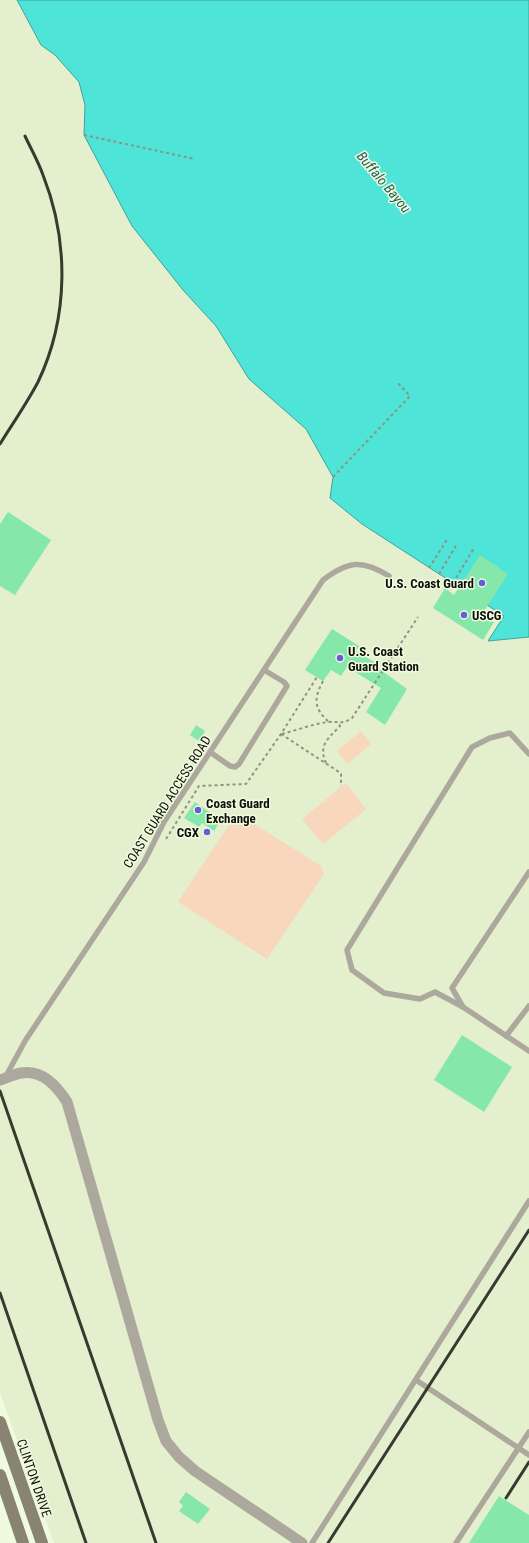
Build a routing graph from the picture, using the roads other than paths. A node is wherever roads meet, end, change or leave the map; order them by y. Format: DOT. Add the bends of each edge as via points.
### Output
graph roads {
  1 [pos="389,576"];
  2 [pos="264,670"];
  3 [pos="210,752"];
  4 [pos="529,754"];
  5 [pos="529,872"];
  6 [pos="529,1006"];
  7 [pos="463,1007"];
  8 [pos="506,1036"];
  9 [pos="529,1051"];
  10 [pos="2,1079"];
  11 [pos="529,1201"];
  12 [pos="416,1380"];
  13 [pos="0,1422"];
  14 [pos="529,1432"];
  15 [pos="519,1448"];
  16 [pos="529,1454"];
  17 [pos="0,1475"];
  18 [pos="23,1543"];
  19 [pos="42,1543"];
  20 [pos="302,1543"];
  21 [pos="312,1543"];
  22 [pos="456,1543"];
  1 -- 2 [label="lane, COAST GUARD ACCESS ROAD" via="374,567 354,564 337,569 323,580"];
  2 -- 3 [label="lane, COAST GUARD ACCESS ROAD"];
  2 -- 3 [label="lane" via="287,686 239,764 235,767 230,766"];
  3 -- 10 [label="lane, COAST GUARD ACCESS ROAD" via="164,822 144,862"];
  4 -- 7 [label="lane" via="510,734 490,738 472,747 347,950 352,970 384,993 420,999 435,992"];
  5 -- 7 [label="lane" via="452,988"];
  6 -- 8 [label="lane"];
  7 -- 8 [label="lane"];
  8 -- 9 [label="lane"];
  10 -- 20 [label="street" via="30,1072 39,1075 60,1090 67,1102 166,1441 194,1471"];
  11 -- 12 [label="lane"];
  12 -- 15 [label="lane"];
  12 -- 21 [label="lane"];
  13 -- 19 [label="main road, CLINTON DRIVE"];
  14 -- 15 [label="lane"];
  15 -- 16 [label="lane"];
  15 -- 22 [label="lane"];
  17 -- 18 [label="main road"];
}
